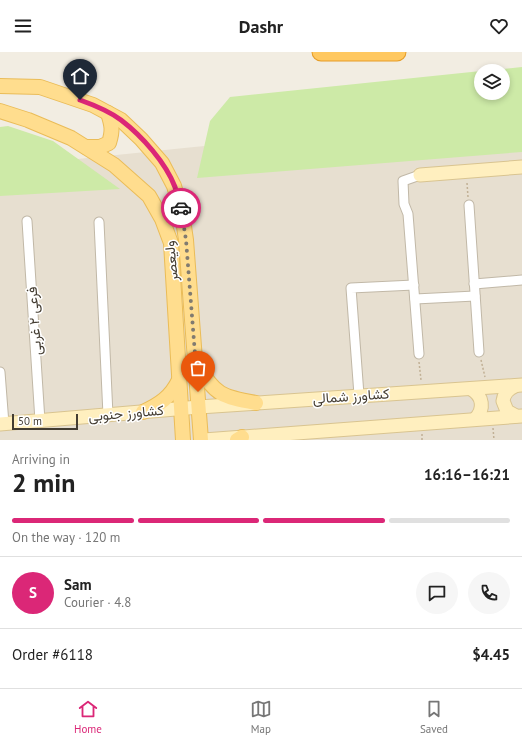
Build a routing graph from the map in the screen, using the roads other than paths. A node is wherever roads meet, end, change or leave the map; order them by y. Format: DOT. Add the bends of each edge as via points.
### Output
graph roads {
  1 [pos="321,52"];
  2 [pos="398,52"];
  3 [pos="0,86"];
  4 [pos="0,111"];
  5 [pos="108,113"];
  6 [pos="86,147"];
  7 [pos="522,167"];
  8 [pos="420,175"];
  9 [pos="468,205"];
  10 [pos="27,221"];
  11 [pos="99,222"];
  12 [pos="522,280"];
  13 [pos="474,284"];
  14 [pos="414,285"];
  15 [pos="475,296"];
  16 [pos="415,299"];
  17 [pos="479,352"];
  18 [pos="419,354"];
  19 [pos="196,361"];
  20 [pos="0,372"];
  21 [pos="179,380"];
  22 [pos="519,385"];
  23 [pos="471,389"];
  24 [pos="359,395"];
  25 [pos="256,403"];
  26 [pos="199,407"];
  27 [pos="181,409"];
  28 [pos="142,412"];
  29 [pos="108,415"];
  30 [pos="519,416"];
  31 [pos="475,419"];
  32 [pos="40,421"];
  33 [pos="2,424"];
  34 [pos="239,438"];
  35 [pos="183,440"];
  36 [pos="201,440"];
  37 [pos="204,440"];
  1 -- 2 [label="highway"];
  3 -- 5 [label="main road, ولیعصر" via="40,88 93,104"];
  4 -- 6 [label="main road, ولیعصر" via="28,120"];
  5 -- 6 [label="main road" via="112,126 109,143 100,147"];
  5 -- 19 [label="main road, ولیعصر" via="121,120 141,138 162,163 174,186 186,240"];
  6 -- 21 [label="main road, ولیعصر" via="114,165 149,196 162,219 171,243"];
  7 -- 8 [label="main road"];
  8 -- 14 [label="street" via="403,181"];
  9 -- 13 [label="street"];
  10 -- 32 [label="street, فرعی ۲ غربی"];
  11 -- 29 [label="street"];
  12 -- 13 [label="street"];
  13 -- 15 [label="street"];
  14 -- 16 [label="street"];
  14 -- 24 [label="street" via="351,288"];
  15 -- 16 [label="street"];
  15 -- 17 [label="street"];
  16 -- 18 [label="street"];
  19 -- 25 [label="main road" via="208,382 221,394"];
  19 -- 26 [label="main road, ولیعصر"];
  20 -- 33 [label="street"];
  21 -- 27 [label="main road, ولیعصر"];
  21 -- 28 [label="main road" via="165,400"];
  22 -- 23 [label="main road, کشاورز شمالی"];
  22 -- 30 [label="main road" via="506,391 503,401 507,411"];
  23 -- 24 [label="main road, کشاورز شمالی"];
  23 -- 31 [label="main road" via="481,400 481,410"];
  24 -- 25 [label="main road, کشاورز شمالی"];
  25 -- 26 [label="main road, کشاورز شمالی"];
  26 -- 27 [label="main road, کشاورز شمالی"];
  26 -- 36 [label="main road, ولیعصر"];
  27 -- 28 [label="main road, کشاورز جنوبی"];
  27 -- 35 [label="main road, ولیعصر"];
  28 -- 29 [label="main road, کشاورز جنوبی"];
  29 -- 32 [label="main road, کشاورز جنوبی"];
  30 -- 31 [label="main road"];
  31 -- 34 [label="main road"];
  32 -- 33 [label="main road, کشاورز جنوبی"];
  34 -- 37 [label="main road"];
}
